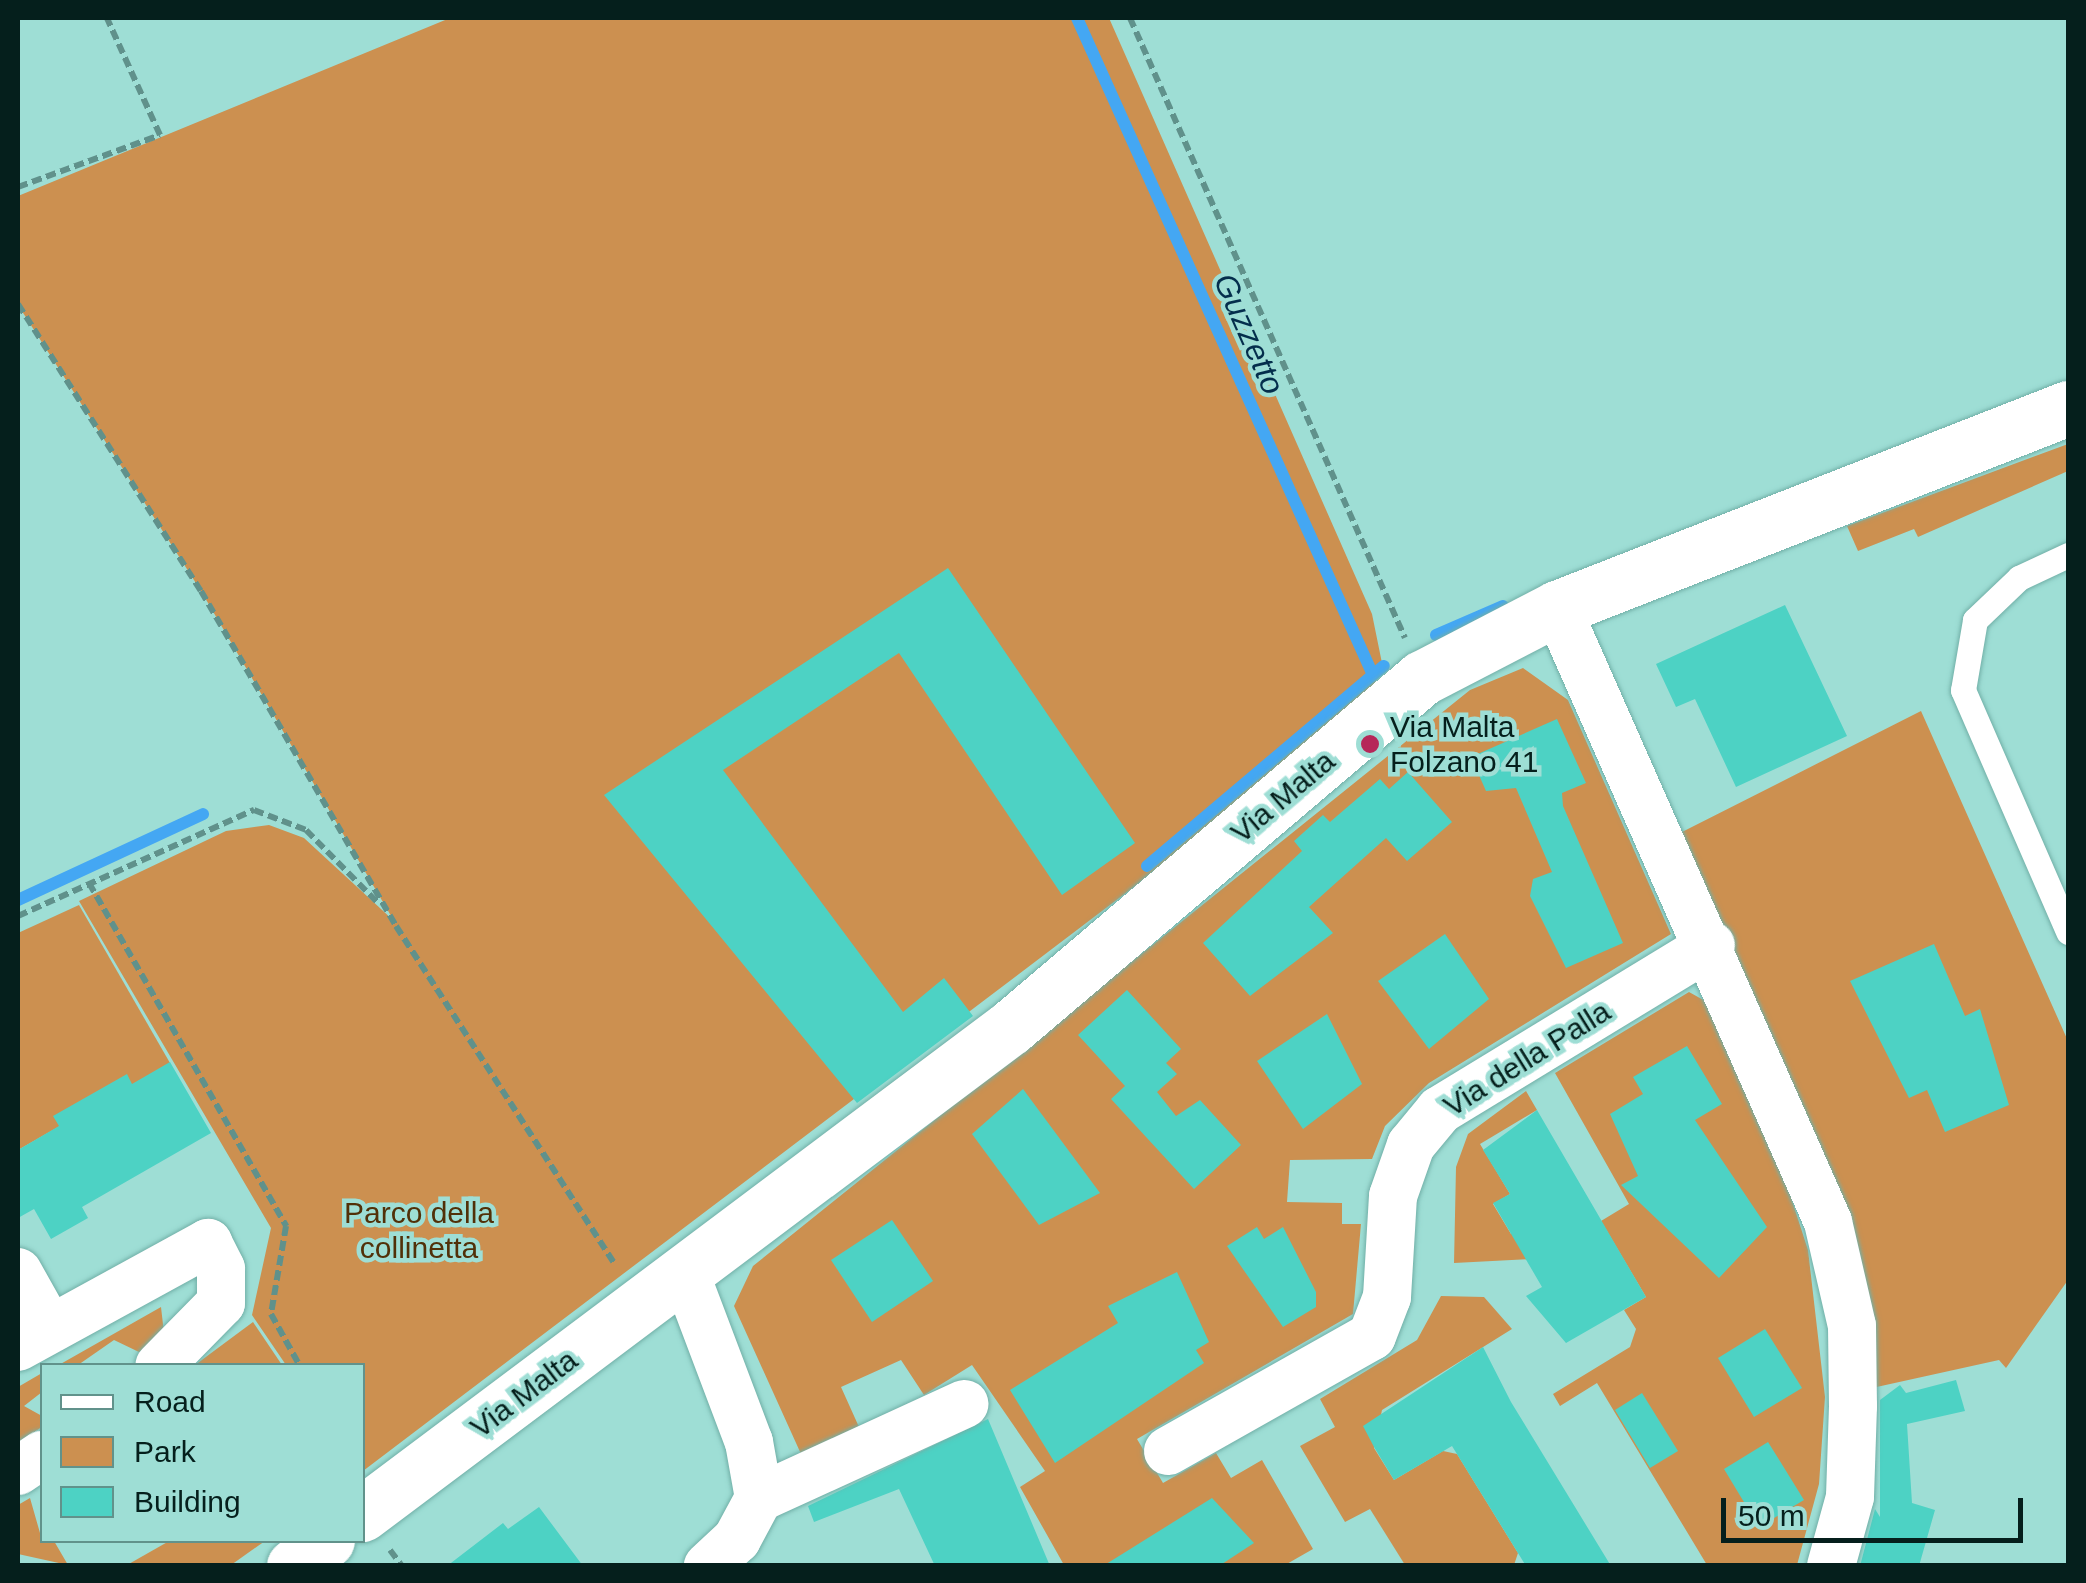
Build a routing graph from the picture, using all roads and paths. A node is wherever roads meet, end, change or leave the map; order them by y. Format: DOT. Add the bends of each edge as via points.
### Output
graph roads {
  1 [pos="107,18"];
  2 [pos="1130,18"];
  3 [pos="18,187"];
  4 [pos="18,304"];
  5 [pos="2068,408"];
  6 [pos="2068,556"];
  7 [pos="1556,608"];
  8 [pos="1422,678"];
  9 [pos="89,883"];
  10 [pos="18,916"];
  11 [pos="396,926"];
  12 [pos="2068,932"];
  13 [pos="1711,946"];
  14 [pos="18,1272"];
  15 [pos="684,1273"];
  16 [pos="626,1280"];
  17 [pos="34,1338"];
  18 [pos="162,1363"];
  19 [pos="298,1363"];
  20 [pos="964,1404"];
  21 [pos="1168,1451"];
  22 [pos="759,1498"];
  23 [pos="365,1512"];
  24 [pos="324,1543"];
  25 [pos="734,1557"];
  26 [pos="294,1566"];
  27 [pos="1831,1566"];
  1 -- 3 [label="path" via="160,134"];
  2 -- 8 [label="path"];
  4 -- 11 [label="path" via="201,591"];
  5 -- 7 [label="street, Via Malta"];
  6 -- 12 [label="lane" via="2019,578 1975,620 1963,690"];
  7 -- 8 [label="street, Via Malta"];
  7 -- 13 [label="street"];
  8 -- 15 [label="street, Via Malta" via="1011,1027"];
  9 -- 10 [label="path"];
  9 -- 11 [label="path" via="254,810 306,830"];
  9 -- 19 [label="path" via="286,1226 271,1314"];
  11 -- 16 [label="path"];
  13 -- 21 [label="street, Via della Palla" via="1440,1110 1411,1146 1393,1196 1387,1297 1372,1336"];
  13 -- 27 [label="street" via="1828,1222 1852,1326 1850,1497"];
  14 -- 17 [label="street"];
  15 -- 22 [label="street" via="749,1442"];
  15 -- 23 [label="street, Via Malta"];
  17 -- 18 [label="street" via="208,1243 221,1269 220,1303"];
  20 -- 22 [label="street"];
  22 -- 25 [label="street"];
  24 -- 26 [label="street"];
}
